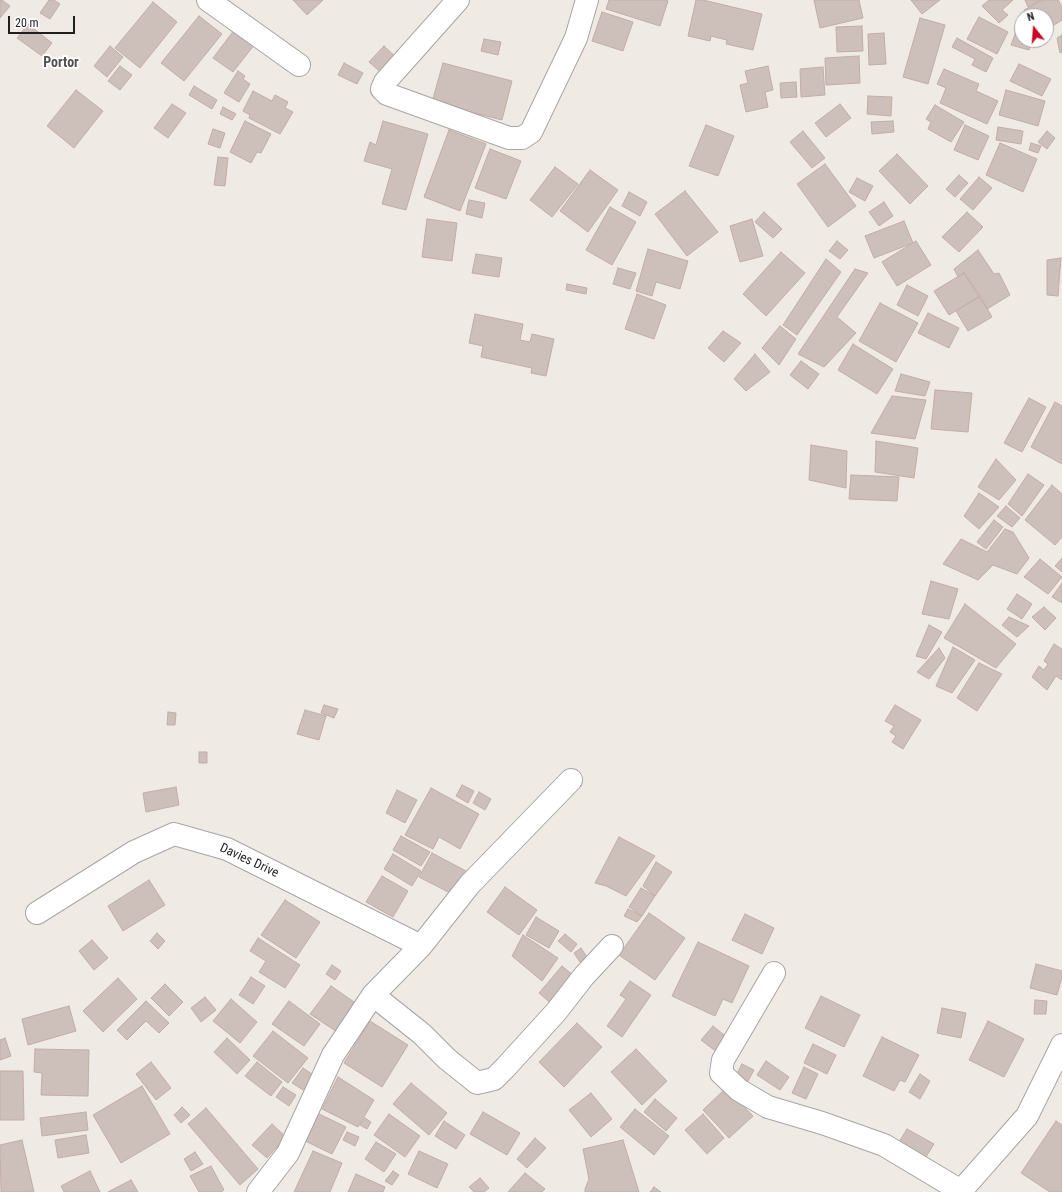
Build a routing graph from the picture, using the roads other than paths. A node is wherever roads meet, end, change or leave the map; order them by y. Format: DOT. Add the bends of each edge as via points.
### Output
graph roads {
  1 [pos="208,0"];
  2 [pos="458,0"];
  3 [pos="585,1"];
  4 [pos="299,65"];
  5 [pos="571,780"];
  6 [pos="37,913"];
  7 [pos="420,946"];
  8 [pos="612,946"];
  9 [pos="774,973"];
  10 [pos="373,995"];
  11 [pos="1062,1045"];
  12 [pos="960,1191"];
  13 [pos="258,1192"];
  1 -- 4 [label="street"];
  2 -- 3 [label="street" via="384,82 382,89 387,94 509,138 522,138 531,132 576,38"];
  5 -- 7 [label="street" via="470,884"];
  6 -- 7 [label="street, Davies Drive" via="134,852 174,834 227,849"];
  7 -- 10 [label="street"];
  8 -- 10 [label="street" via="505,1068 494,1079 477,1083"];
  9 -- 12 [label="street" via="723,1060 721,1073 739,1090 768,1107 884,1145"];
  10 -- 13 [label="street" via="333,1055 288,1153"];
  11 -- 12 [label="street" via="1027,1116"];
}
